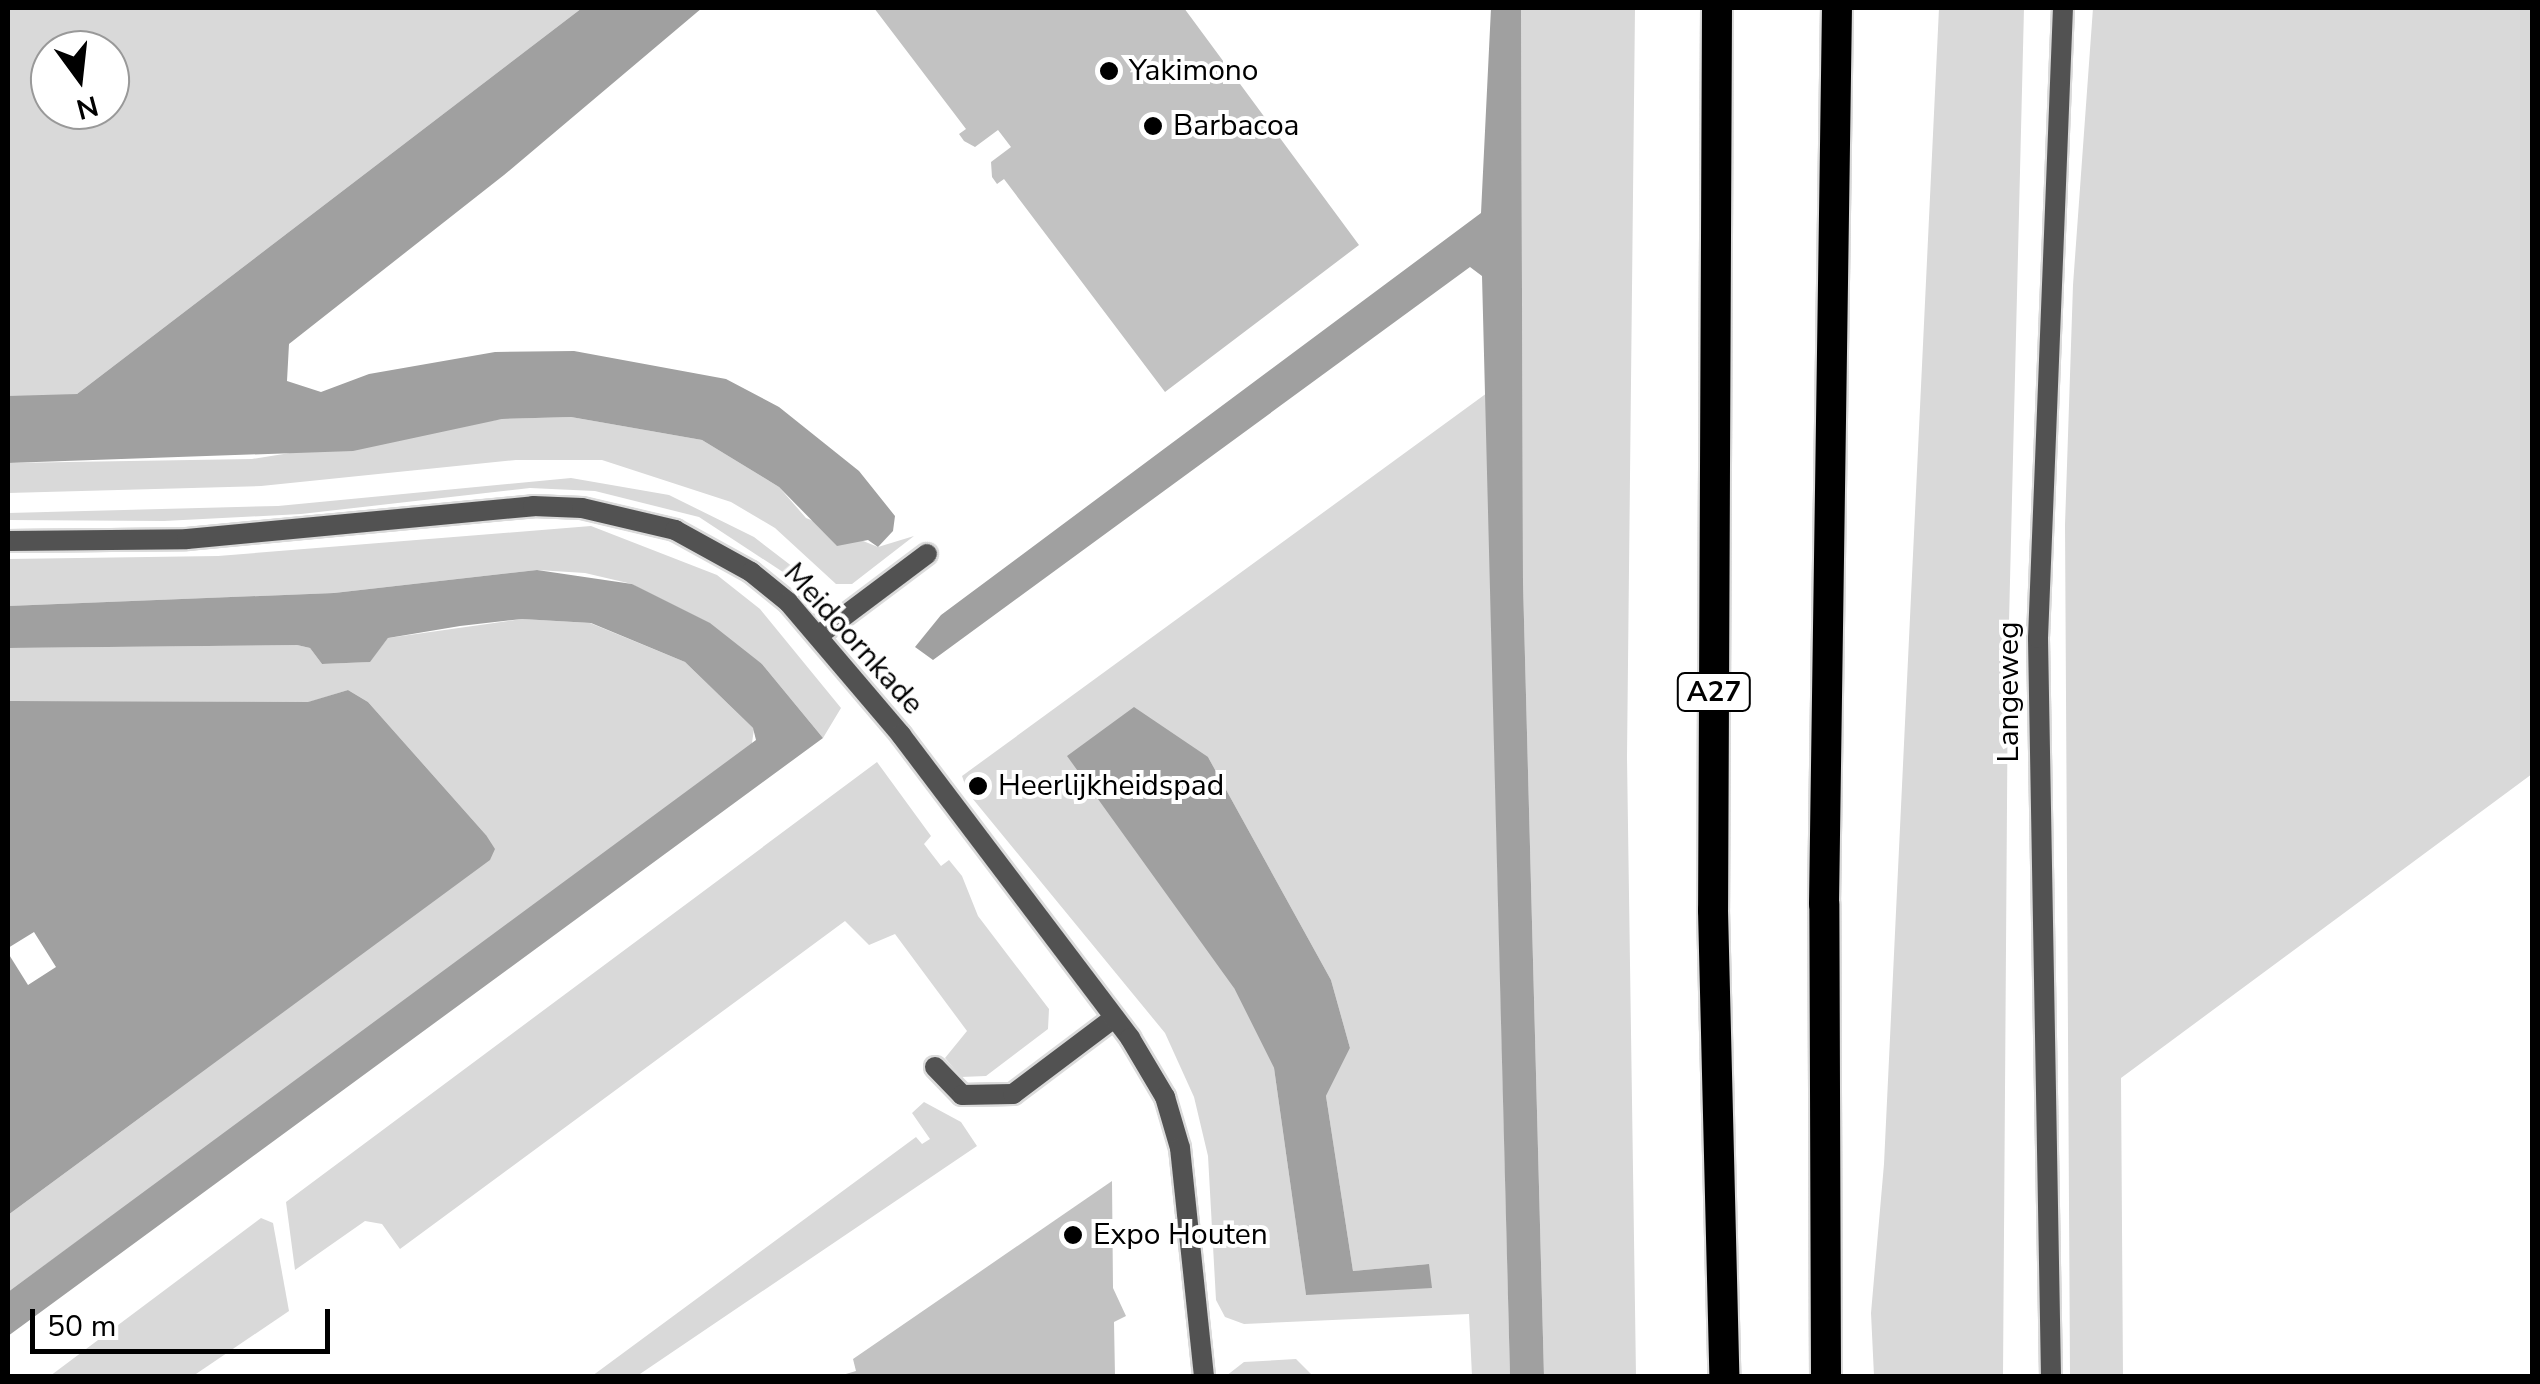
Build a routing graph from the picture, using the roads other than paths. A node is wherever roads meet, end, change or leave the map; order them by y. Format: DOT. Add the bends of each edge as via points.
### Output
graph roads {
  1 [pos="1717,8"];
  2 [pos="1838,8"];
  3 [pos="2063,8"];
  4 [pos="8,541"];
  5 [pos="927,554"];
  6 [pos="819,635"];
  7 [pos="1114,1018"];
  8 [pos="935,1067"];
  9 [pos="1204,1376"];
  10 [pos="1724,1376"];
  11 [pos="1826,1376"];
  12 [pos="2051,1376"];
  1 -- 10 [label="highway, A27" via="1713,910"];
  2 -- 11 [label="highway" via="1824,884"];
  3 -- 12 [label="street, Langeweg" via="2038,638"];
  4 -- 6 [label="street, Meidoornkade" via="205,538 533,506 582,508 631,515 715,549 788,602"];
  5 -- 6 [label="street"];
  6 -- 7 [label="street, Meidoornkade"];
  7 -- 8 [label="street" via="1013,1094 962,1094"];
  7 -- 9 [label="street, Meidoornkade" via="1165,1097 1180,1148"];
}
